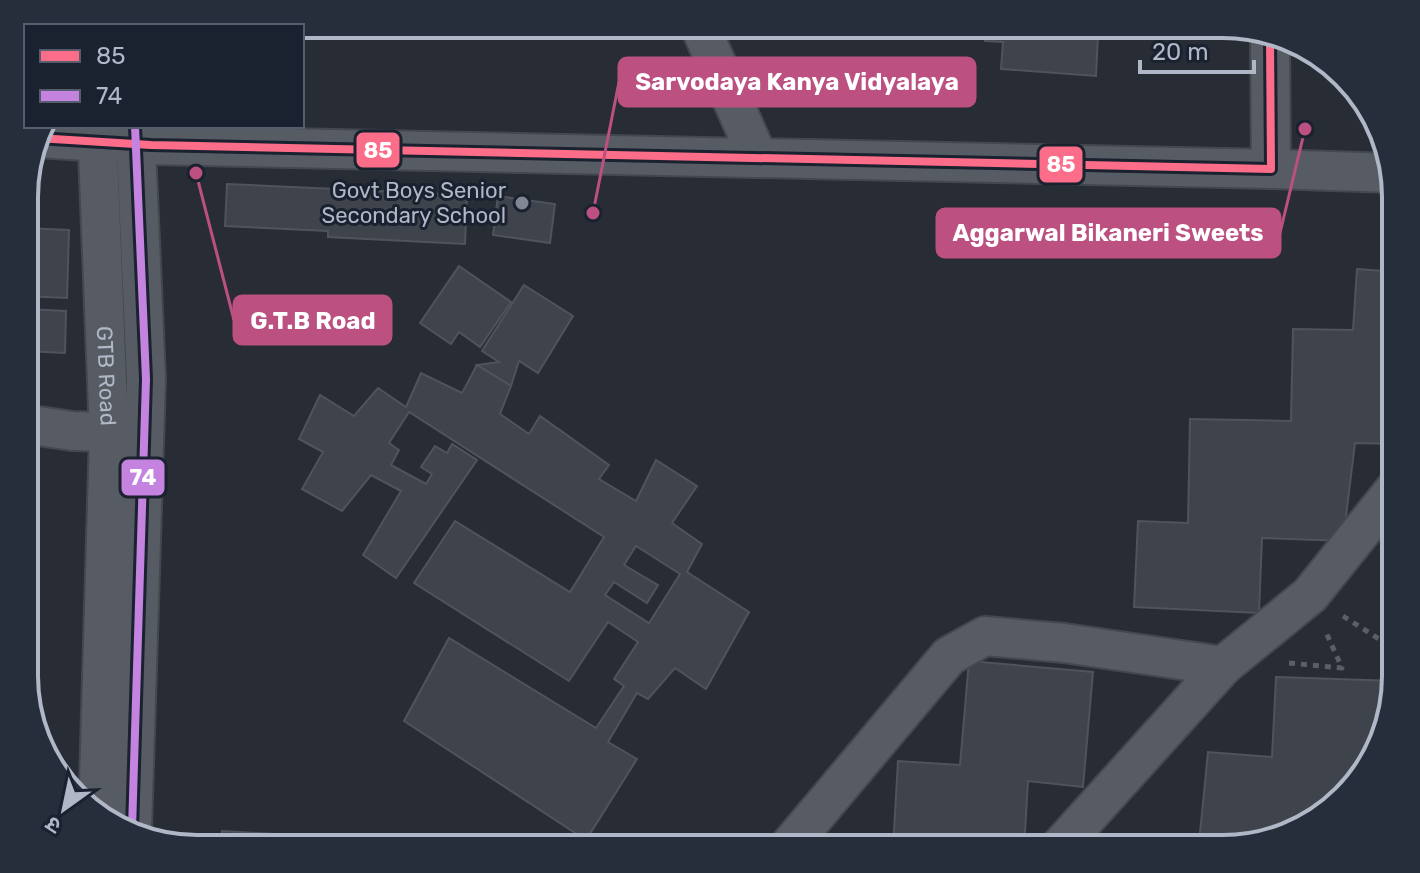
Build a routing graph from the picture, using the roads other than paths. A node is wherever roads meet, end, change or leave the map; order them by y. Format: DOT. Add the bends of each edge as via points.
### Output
graph roads {
  1 [pos="705,38"];
  2 [pos="1270,45"];
  3 [pos="96,132"];
  4 [pos="135,134"];
  5 [pos="50,137"];
  6 [pos="758,158"];
  7 [pos="1271,169"];
  8 [pos="1380,173"];
  9 [pos="38,425"];
  10 [pos="127,433"];
  11 [pos="1382,505"];
  12 [pos="1227,663"];
  13 [pos="102,769"];
  14 [pos="132,821"];
  15 [pos="799,835"];
  16 [pos="1071,835"];
  1 -- 6 [label="street"];
  2 -- 7 [label="street"];
  3 -- 4 [label="street"];
  3 -- 5 [label="street"];
  3 -- 10 [label="street, GTB Road"];
  4 -- 6 [label="street"];
  4 -- 10 [label="street, GTB Road" via="146,379"];
  6 -- 7 [label="street"];
  7 -- 8 [label="street"];
  9 -- 10 [label="street"];
  10 -- 13 [label="street, GTB Road"];
  10 -- 14 [label="street, GTB Road"];
  11 -- 12 [label="street" via="1310,595"];
  12 -- 15 [label="street" via="985,636 949,656"];
  12 -- 16 [label="street"];
}
